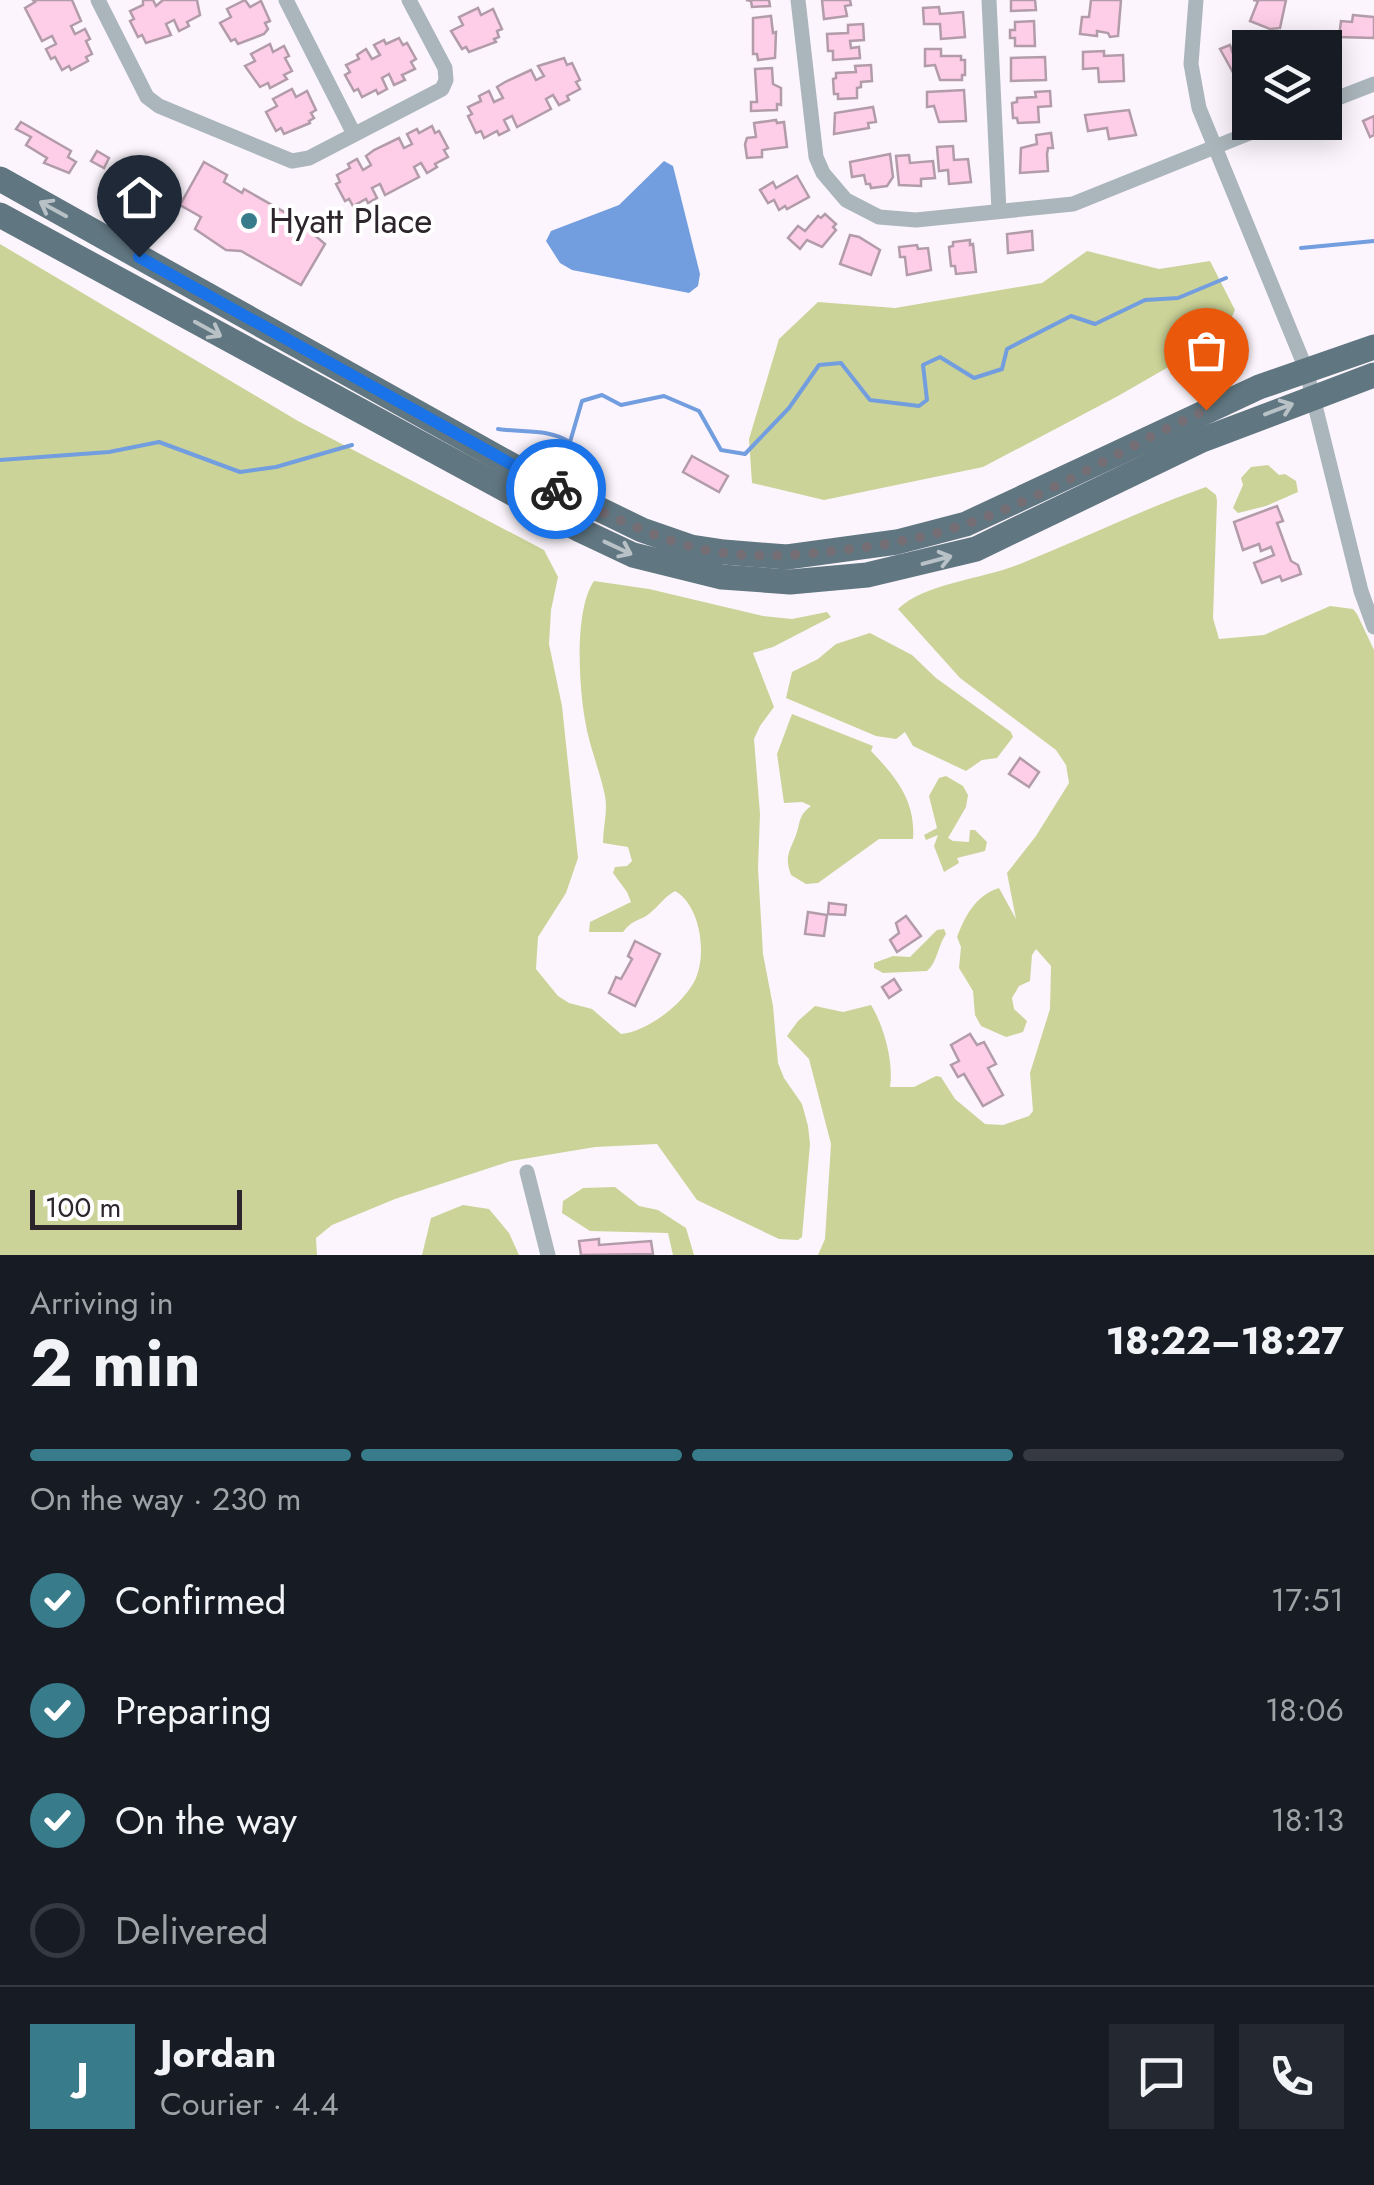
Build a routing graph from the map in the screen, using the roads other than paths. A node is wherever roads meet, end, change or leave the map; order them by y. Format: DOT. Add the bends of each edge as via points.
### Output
graph roads {
  1 [pos="98,0"];
  2 [pos="286,0"];
  3 [pos="409,0"];
  4 [pos="798,0"];
  5 [pos="989,0"];
  6 [pos="1196,0"];
  7 [pos="1374,84"];
  8 [pos="1342,96"];
  9 [pos="354,134"];
  10 [pos="1234,140"];
  11 [pos="1215,148"];
  12 [pos="0,179"];
  13 [pos="999,211"];
  14 [pos="0,215"];
  15 [pos="1374,347"];
  16 [pos="1306,369"];
  17 [pos="1374,375"];
  18 [pos="1314,395"];
  19 [pos="1374,627"];
  20 [pos="527,1172"];
  21 [pos="548,1255"];
  1 -- 9 [label="street" via="139,85 159,106 292,161"];
  2 -- 9 [label="street"];
  3 -- 9 [label="street" via="444,68 445,85"];
  4 -- 13 [label="street" via="816,157 846,200 897,221"];
  5 -- 13 [label="street"];
  6 -- 11 [label="street" via="1192,77"];
  7 -- 8 [label="street"];
  10 -- 11 [label="street"];
  11 -- 13 [label="street" via="1073,204"];
  11 -- 16 [label="street"];
  16 -- 12 [label="highway, one-way" via="966,524 896,542 787,556 724,552 642,530 531,476"];
  14 -- 18 [label="highway, one-way" via="566,522 633,555 722,577 790,582 867,575 976,549 1202,440"];
  15 -- 16 [label="highway"];
  16 -- 18 [label="street"];
  17 -- 18 [label="highway"];
  18 -- 19 [label="street"];
  20 -- 21 [label="street"];
}
